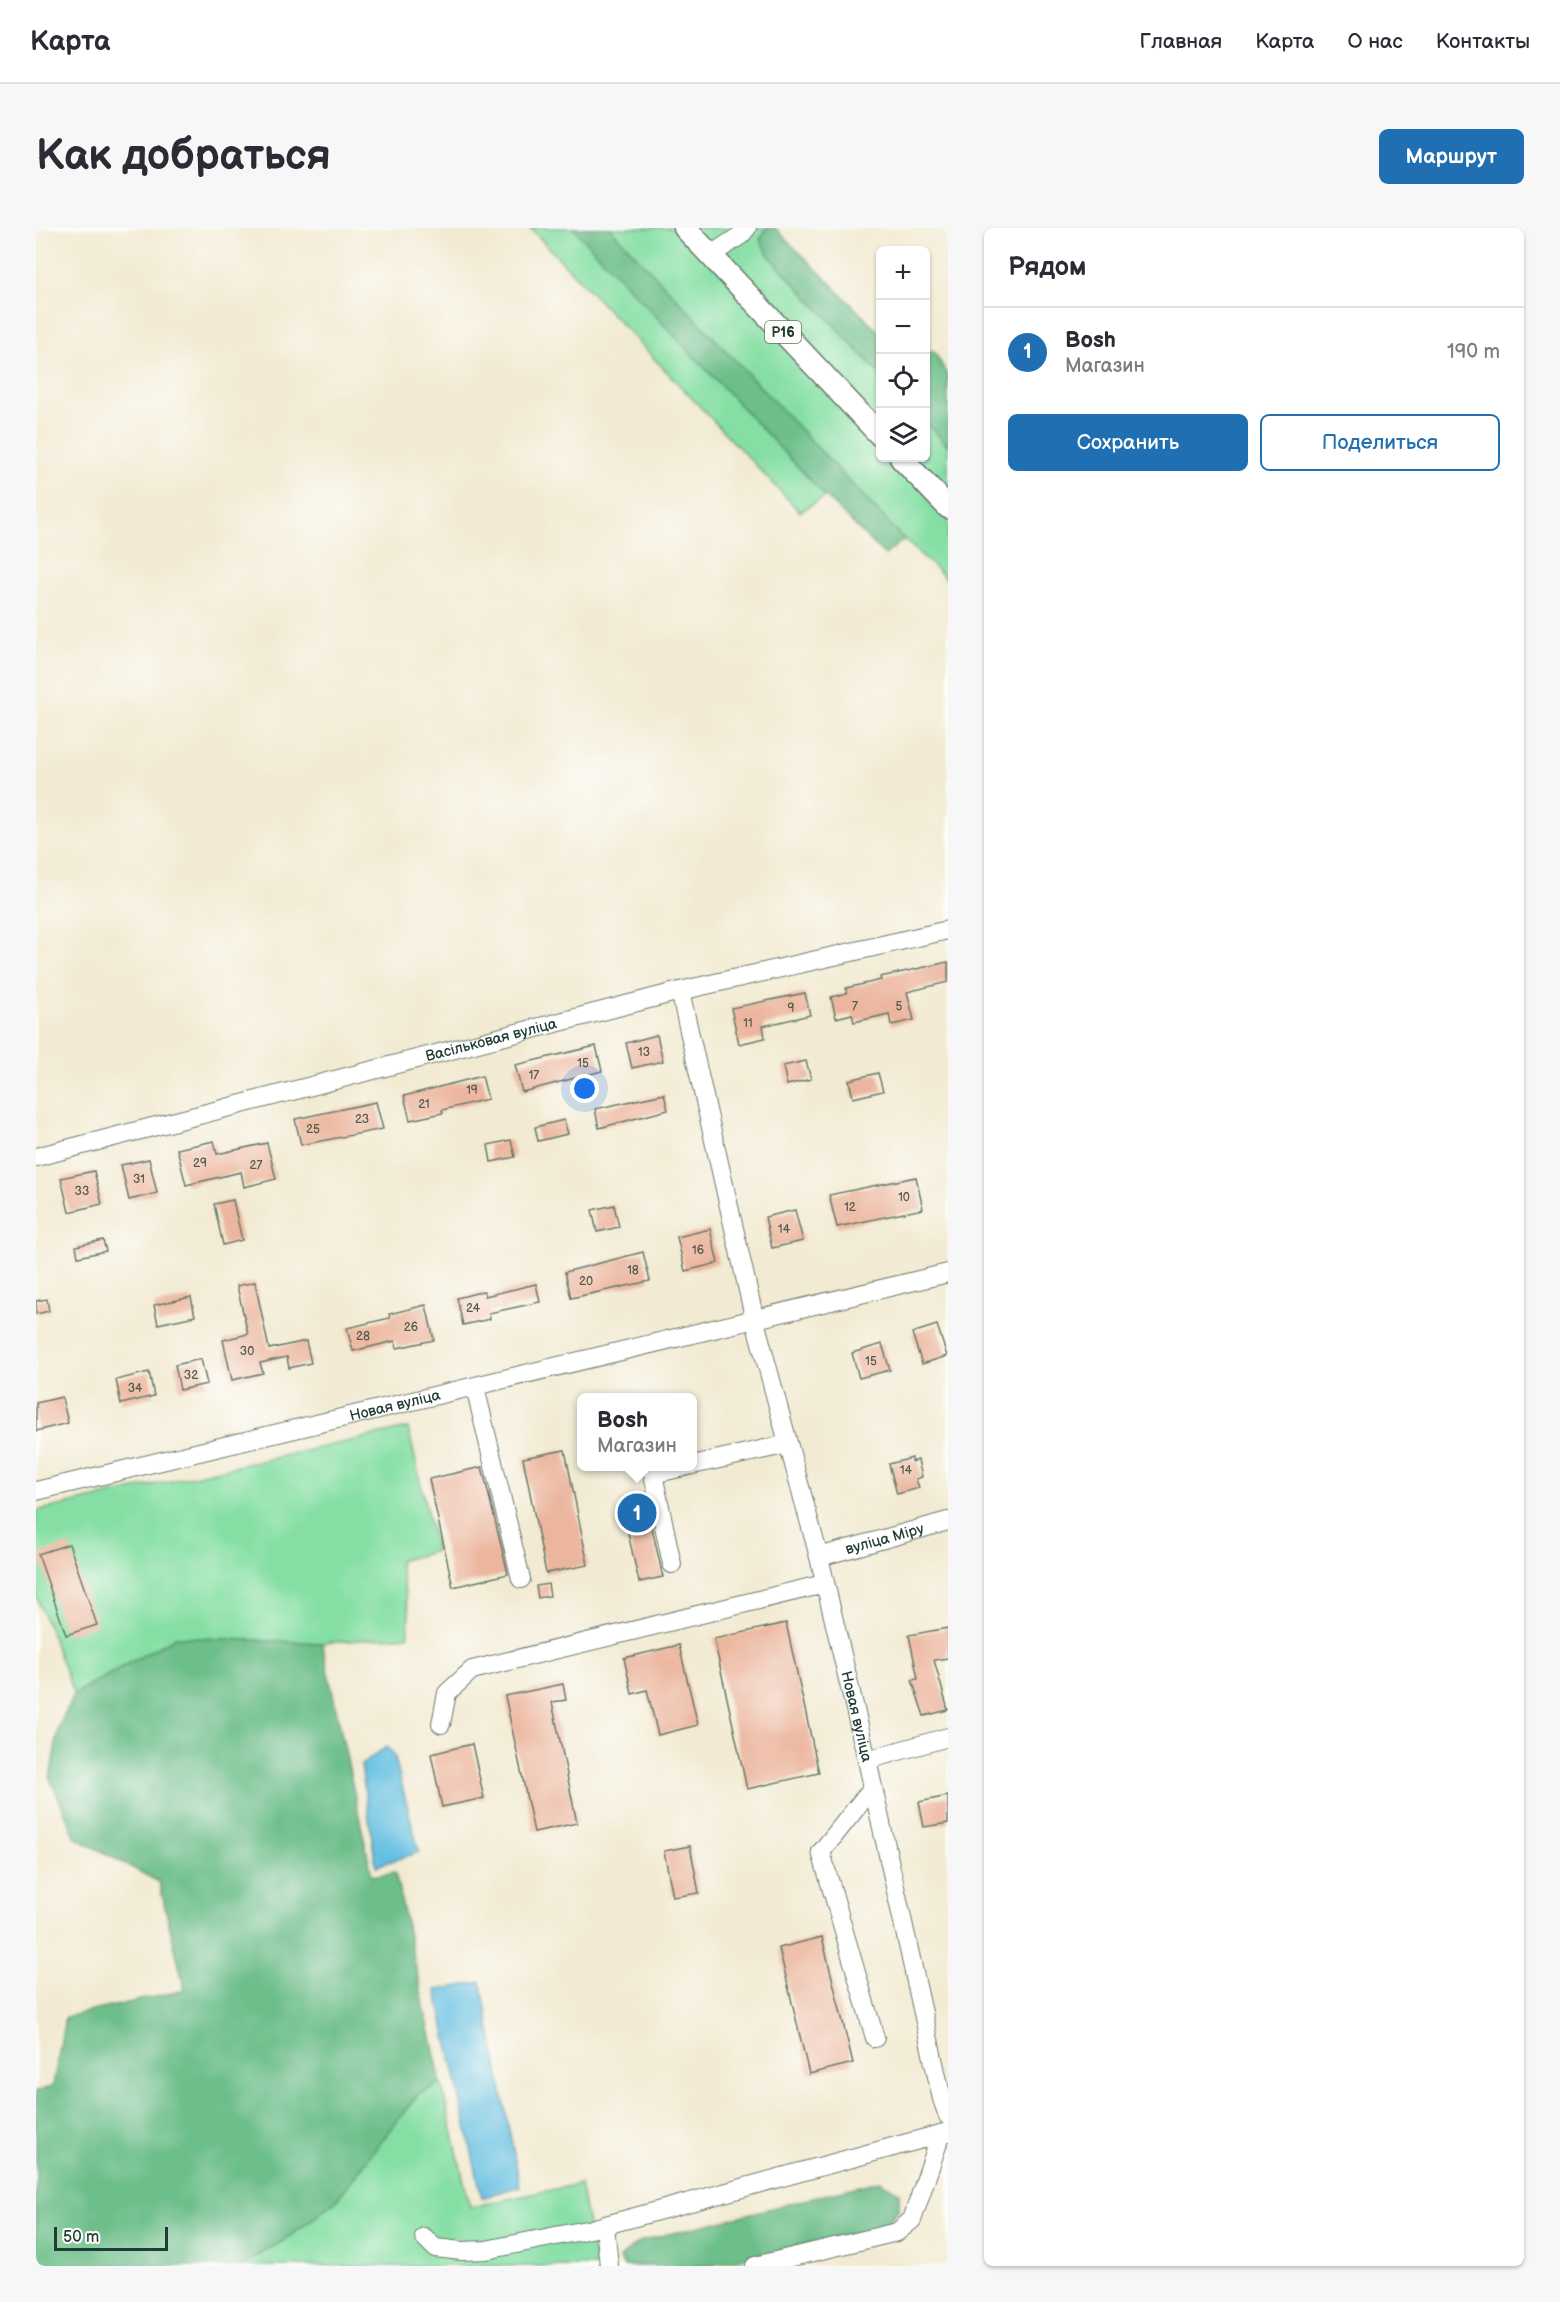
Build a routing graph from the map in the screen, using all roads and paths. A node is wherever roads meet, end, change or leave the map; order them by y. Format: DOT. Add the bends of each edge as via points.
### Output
graph roads {
  1 [pos="685,228"];
  2 [pos="747,228"];
  3 [pos="711,255"];
  4 [pos="876,431"];
  5 [pos="905,462"];
  6 [pos="948,507"];
  7 [pos="948,930"];
  8 [pos="680,991"];
  9 [pos="36,1157"];
  10 [pos="948,1273"];
  11 [pos="755,1321"];
  12 [pos="475,1387"];
  13 [pos="789,1444"];
  14 [pos="697,1465"];
  15 [pos="667,1471"];
  16 [pos="36,1491"];
  17 [pos="948,1521"];
  18 [pos="819,1557"];
  19 [pos="672,1564"];
  20 [pos="521,1580"];
  21 [pos="824,1584"];
  22 [pos="441,1724"];
  23 [pos="948,1737"];
  24 [pos="867,1760"];
  25 [pos="873,1787"];
  26 [pos="875,2038"];
  27 [pos="948,2116"];
  28 [pos="944,2133"];
  29 [pos="605,2226"];
  30 [pos="424,2237"];
  31 [pos="609,2266"];
  32 [pos="755,2266"];
  1 -- 3 [label="main road, Р16"];
  2 -- 3 [label="street"];
  3 -- 4 [label="main road, Р16"];
  5 -- 6 [label="main road"];
  7 -- 8 [label="street, Васільковая вуліца"];
  8 -- 9 [label="street, Васільковая вуліца"];
  8 -- 11 [label="street"];
  10 -- 11 [label="street, Новая вуліца"];
  11 -- 12 [label="street, Новая вуліца"];
  11 -- 13 [label="street, Новая вуліца"];
  12 -- 16 [label="street, Новая вуліца"];
  12 -- 20 [label="street"];
  13 -- 14 [label="street"];
  13 -- 18 [label="street, Новая вуліца"];
  15 -- 19 [label="street" via="652,1474"];
  17 -- 18 [label="street, вуліца Міру"];
  18 -- 21 [label="street, Новая вуліца"];
  21 -- 22 [label="street" via="472,1670 447,1693"];
  21 -- 24 [label="street, Новая вуліца"];
  23 -- 24 [label="street"];
  24 -- 25 [label="street, Новая вуліца"];
  25 -- 26 [label="street" via="821,1852"];
  25 -- 27 [label="street, Новая вуліца"];
  28 -- 29 [label="street"];
  28 -- 32 [label="street" via="912,2220 897,2232"];
  29 -- 30 [label="street" via="486,2250 435,2248"];
  29 -- 31 [label="street"];
}
